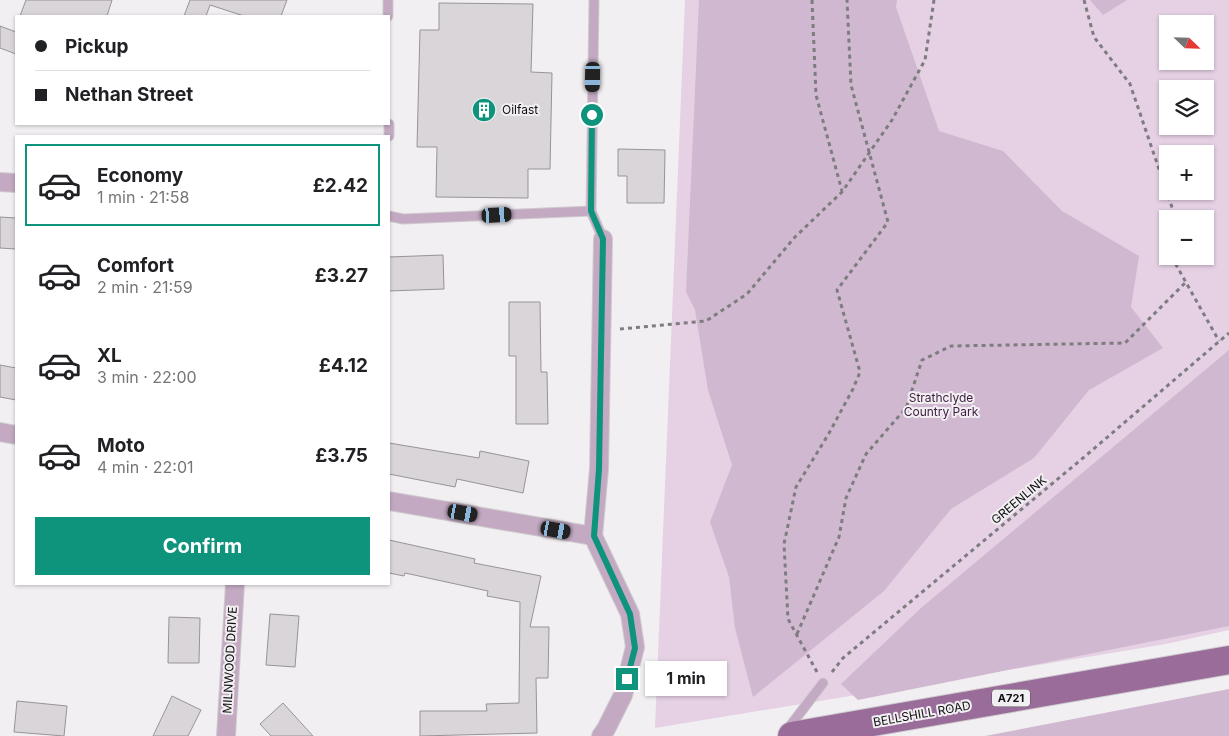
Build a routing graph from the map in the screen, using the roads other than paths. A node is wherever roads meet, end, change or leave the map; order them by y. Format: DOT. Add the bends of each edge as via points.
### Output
graph roads {
  1 [pos="388,0"];
  2 [pos="594,0"];
  3 [pos="388,15"];
  4 [pos="0,182"];
  5 [pos="15,184"];
  6 [pos="591,211"];
  7 [pos="390,216"];
  8 [pos="603,239"];
  9 [pos="0,432"];
  10 [pos="15,435"];
  11 [pos="390,501"];
  12 [pos="594,536"];
  13 [pos="235,585"];
  14 [pos="1229,660"];
  15 [pos="823,684"];
  16 [pos="226,736"];
  17 [pos="601,736"];
  18 [pos="782,736"];
  19 [pos="792,736"];
  1 -- 3 [label="lane"];
  2 -- 6 [label="lane"];
  4 -- 5 [label="street"];
  6 -- 7 [label="lane" via="403,220"];
  6 -- 8 [label="lane"];
  8 -- 12 [label="street" via="599,469"];
  9 -- 10 [label="street"];
  11 -- 12 [label="street"];
  12 -- 17 [label="street" via="630,614 635,648 623,695"];
  13 -- 16 [label="street, MILNWOOD DRIVE"];
  14 -- 19 [label="main road, BELLSHILL ROAD / A721"];
  15 -- 18 [label="lane"];
}
